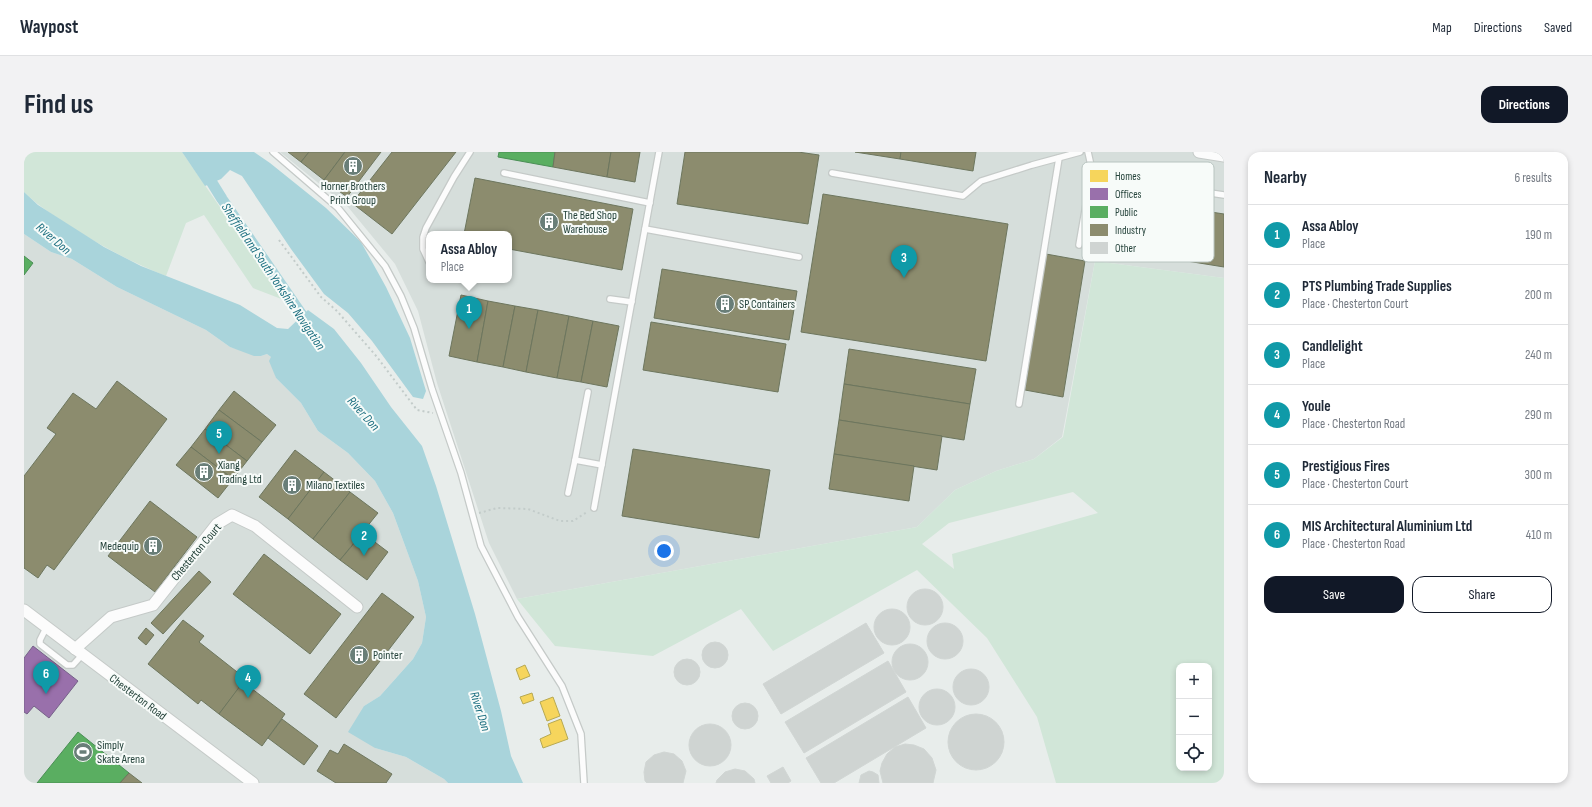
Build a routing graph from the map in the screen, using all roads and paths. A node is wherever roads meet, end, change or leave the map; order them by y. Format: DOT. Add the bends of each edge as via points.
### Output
graph roads {
  1 [pos="273,152"];
  2 [pos="470,152"];
  3 [pos="659,152"];
  4 [pos="1080,152"];
  5 [pos="1088,152"];
  6 [pos="1199,152"];
  7 [pos="1224,156"];
  8 [pos="1059,158"];
  9 [pos="1090,162"];
  10 [pos="504,173"];
  11 [pos="832,173"];
  12 [pos="1214,193"];
  13 [pos="1224,195"];
  14 [pos="650,203"];
  15 [pos="1082,228"];
  16 [pos="645,230"];
  17 [pos="280,240"];
  18 [pos="1079,245"];
  19 [pos="426,256"];
  20 [pos="799,257"];
  21 [pos="610,299"];
  22 [pos="632,302"];
  23 [pos="588,392"];
  24 [pos="1019,404"];
  25 [pos="440,414"];
  26 [pos="575,460"];
  27 [pos="602,465"];
  28 [pos="568,493"];
  29 [pos="594,508"];
  30 [pos="472,515"];
  31 [pos="357,607"];
  32 [pos="24,610"];
  33 [pos="46,628"];
  34 [pos="78,652"];
  35 [pos="253,783"];
  36 [pos="584,783"];
  1 -- 25 [label="lane" via="338,208 385,266 402,296 414,328"];
  2 -- 19 [label="lane" via="422,237"];
  3 -- 14 [label="lane"];
  4 -- 8 [label="lane"];
  5 -- 9 [label="lane"];
  6 -- 7 [label="street"];
  8 -- 11 [label="lane" via="981,181 963,196"];
  8 -- 24 [label="lane"];
  10 -- 14 [label="lane"];
  12 -- 13 [label="lane"];
  14 -- 16 [label="lane"];
  15 -- 18 [label="lane"];
  16 -- 20 [label="lane"];
  16 -- 22 [label="lane"];
  17 -- 25 [label="path" via="321,297 337,311 377,357 417,410"];
  21 -- 22 [label="lane"];
  22 -- 27 [label="lane"];
  23 -- 26 [label="lane"];
  25 -- 30 [label="lane"];
  26 -- 27 [label="lane"];
  26 -- 28 [label="lane"];
  27 -- 29 [label="lane"];
  29 -- 30 [label="path" via="573,521 560,521 528,509 498,508"];
  30 -- 36 [label="lane" via="481,546 518,617 562,686 581,734"];
  31 -- 34 [label="street, Chesterton Court" via="255,526 232,515 216,524 153,605 111,617"];
  32 -- 33 [label="street, Chesterton Road"];
  33 -- 34 [label="street, Chesterton Road"];
  33 -- 34 [label="lane" via="40,644 67,665 73,665"];
  34 -- 35 [label="street, Chesterton Road"];
}
